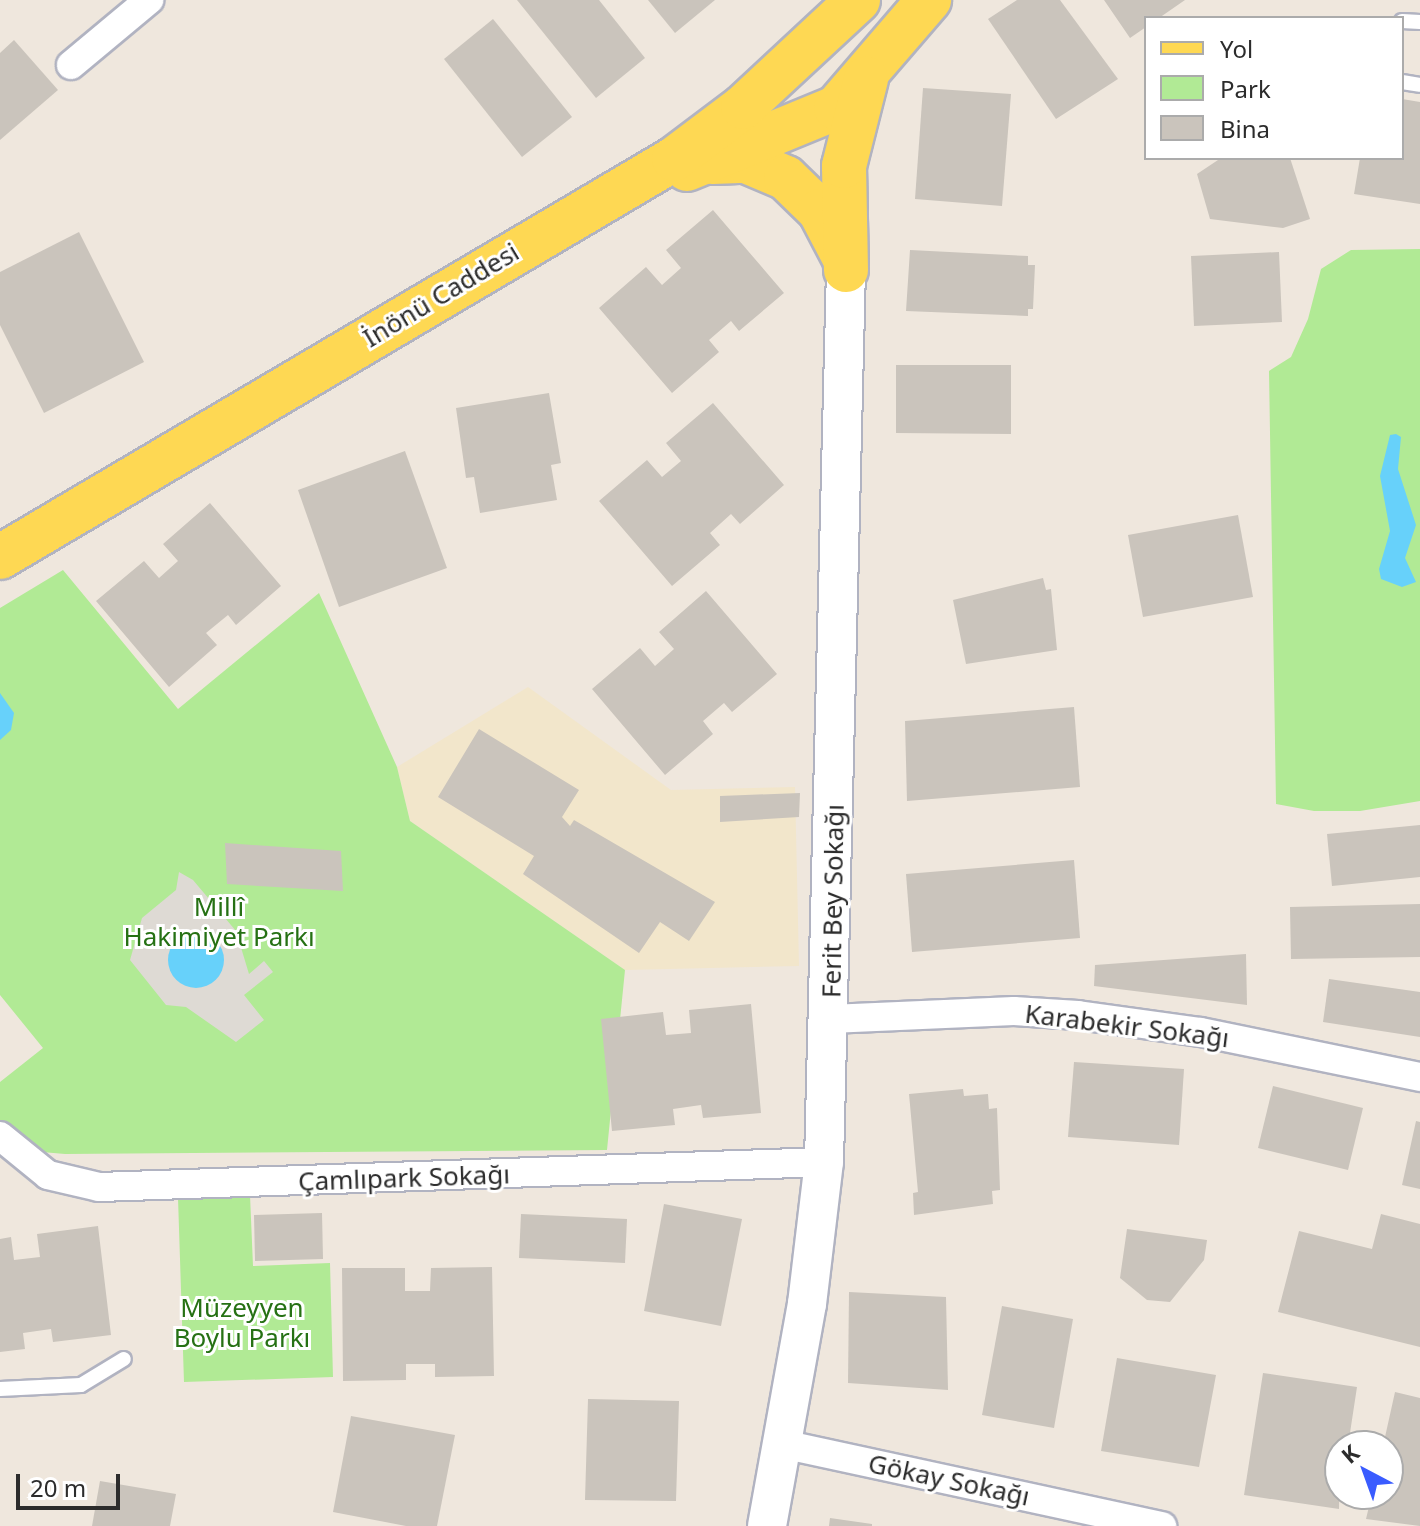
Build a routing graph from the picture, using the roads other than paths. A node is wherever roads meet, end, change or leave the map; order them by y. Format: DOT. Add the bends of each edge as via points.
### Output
graph roads {
  1 [pos="149,0"];
  2 [pos="858,0"];
  3 [pos="929,0"];
  4 [pos="71,65"];
  5 [pos="873,67"];
  6 [pos="698,165"];
  7 [pos="557,227"];
  8 [pos="846,270"];
  9 [pos="0,557"];
  10 [pos="830,1019"];
  11 [pos="1420,1077"];
  12 [pos="0,1136"];
  13 [pos="824,1162"];
  14 [pos="124,1359"];
  15 [pos="0,1389"];
  16 [pos="782,1444"];
  17 [pos="767,1526"];
  18 [pos="1162,1526"];
  1 -- 4 [label="street"];
  2 -- 7 [label="main road, İnönü Caddesi" via="705,138"];
  3 -- 5 [label="main road"];
  5 -- 6 [label="main road" via="848,98 825,114"];
  5 -- 8 [label="main road" via="858,98 846,152"];
  6 -- 7 [label="main road"];
  6 -- 8 [label="main road" via="738,160 786,178 828,222"];
  7 -- 9 [label="main road, İnönü Caddesi"];
  8 -- 10 [label="street, Ferit Bey Sokağı"];
  10 -- 11 [label="street, Karabekir Sokağı" via="983,1012 1078,1015 1201,1032"];
  10 -- 13 [label="street, Ferit Bey Sokağı"];
  12 -- 13 [label="street, Çamlıpark Sokağı" via="48,1175 99,1187"];
  13 -- 16 [label="street, Ferit Bey Sokağı" via="813,1265"];
  14 -- 15 [label="lane" via="81,1385"];
  16 -- 17 [label="street, Ferit Bey Sokağı"];
  16 -- 18 [label="street, Gökay Sokağı"];
}
